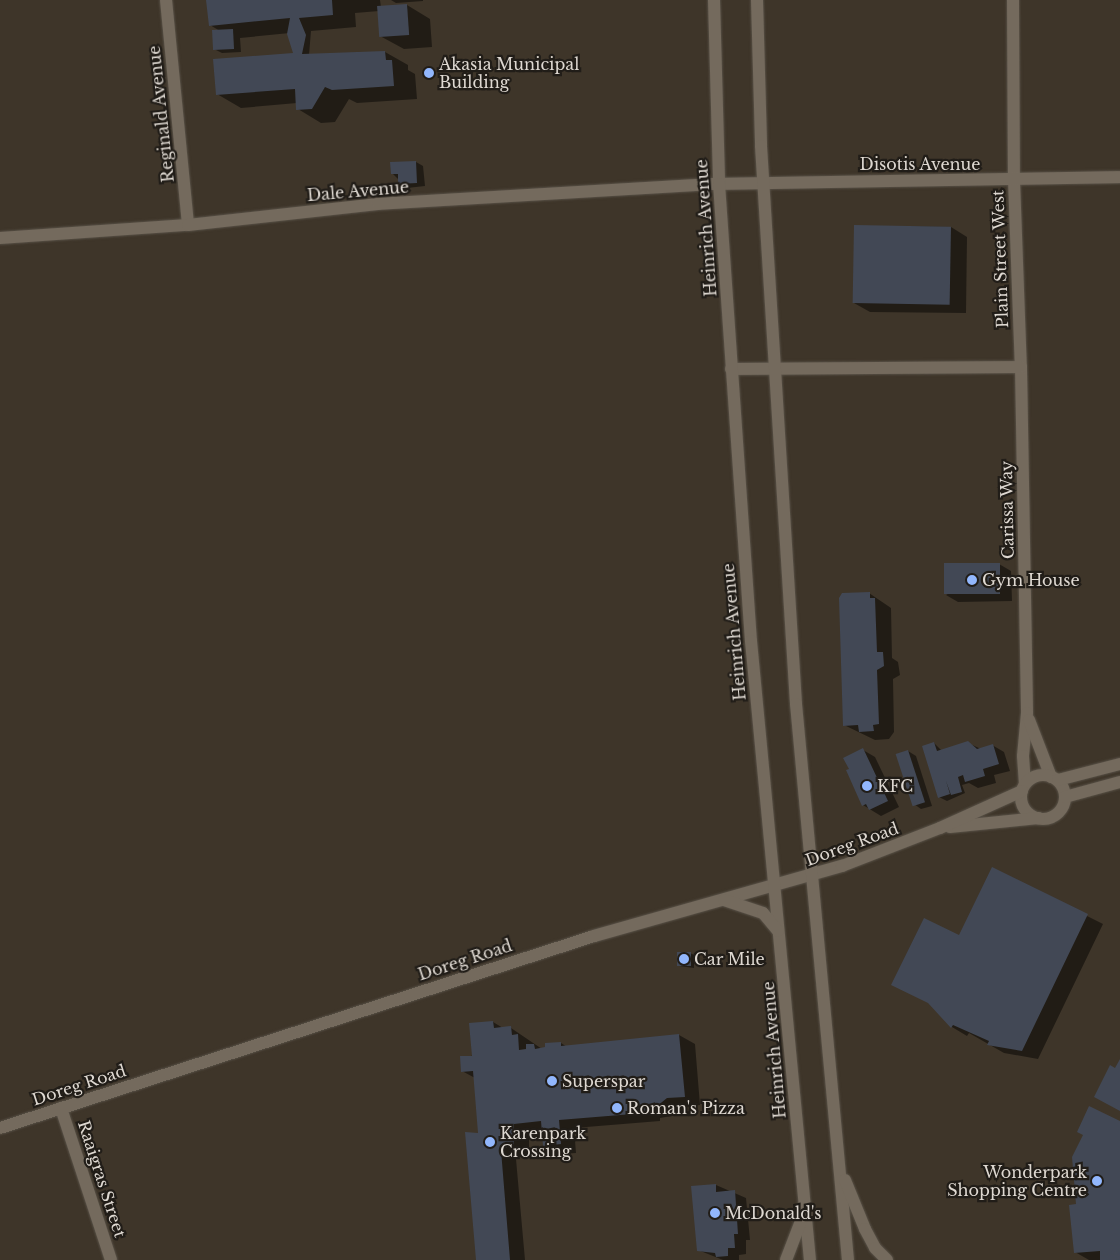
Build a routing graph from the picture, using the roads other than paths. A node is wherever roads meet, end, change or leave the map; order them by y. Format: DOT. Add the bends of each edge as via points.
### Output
graph roads {
  1 [pos="166,0"];
  2 [pos="714,0"];
  3 [pos="757,0"];
  4 [pos="1013,0"];
  5 [pos="1120,177"];
  6 [pos="1014,180"];
  7 [pos="763,182"];
  8 [pos="719,184"];
  9 [pos="188,225"];
  10 [pos="0,238"];
  11 [pos="1021,367"];
  12 [pos="732,368"];
  13 [pos="775,369"];
  14 [pos="1027,713"];
  15 [pos="1120,764"];
  16 [pos="1054,778"];
  17 [pos="1120,782"];
  18 [pos="1024,787"];
  19 [pos="1065,797"];
  20 [pos="1039,818"];
  21 [pos="940,828"];
  22 [pos="812,876"];
  23 [pos="774,887"];
  24 [pos="724,900"];
  25 [pos="778,931"];
  26 [pos="61,1108"];
  27 [pos="0,1128"];
  28 [pos="839,1166"];
  29 [pos="805,1211"];
  30 [pos="111,1260"];
  31 [pos="786,1260"];
  32 [pos="810,1260"];
  33 [pos="848,1260"];
  34 [pos="887,1260"];
  1 -- 9 [label="street, Reginald Avenue"];
  2 -- 8 [label="street, Heinrich Avenue"];
  3 -- 7 [label="street"];
  4 -- 6 [label="street, Plain Street West"];
  5 -- 6 [label="street, Disotis Avenue"];
  6 -- 7 [label="street, Disotis Avenue"];
  6 -- 11 [label="street, Plain Street West"];
  7 -- 8 [label="street, Disotis Avenue"];
  7 -- 13 [label="street"];
  8 -- 9 [label="street, Dale Avenue" via="378,204"];
  8 -- 12 [label="street, Heinrich Avenue"];
  9 -- 10 [label="street, Dale Avenue"];
  11 -- 13 [label="street"];
  11 -- 14 [label="street, Carissa Way"];
  12 -- 13 [label="street"];
  12 -- 23 [label="street, Heinrich Avenue" via="751,641"];
  13 -- 22 [label="street" via="796,704"];
  14 -- 16 [label="street, Carissa Way" via="1040,753"];
  14 -- 18 [label="street, Carissa Way"];
  15 -- 16 [label="street, Doreg Road"];
  16 -- 18 [label="street, Doreg Road" via="1037,776"];
  16 -- 19 [label="street"];
  17 -- 19 [label="street"];
  18 -- 20 [label="street" via="1026,811"];
  18 -- 21 [label="street, Doreg Road"];
  19 -- 20 [label="street, Doreg Road" via="1058,813"];
  20 -- 21 [label="street, Doreg Road"];
  21 -- 22 [label="street, Doreg Road"];
  22 -- 23 [label="street, Doreg Road"];
  22 -- 28 [label="street"];
  23 -- 24 [label="street, Doreg Road"];
  23 -- 25 [label="street, Heinrich Avenue"];
  24 -- 25 [label="street" via="763,913"];
  24 -- 26 [label="street, Doreg Road" via="487,970"];
  25 -- 29 [label="street, Heinrich Avenue"];
  26 -- 27 [label="street, Doreg Road"];
  26 -- 30 [label="street, Raaigras Street"];
  28 -- 33 [label="street"];
  28 -- 34 [label="street" via="865,1229 875,1248"];
  29 -- 31 [label="street"];
  29 -- 32 [label="street, Heinrich Avenue"];
}
